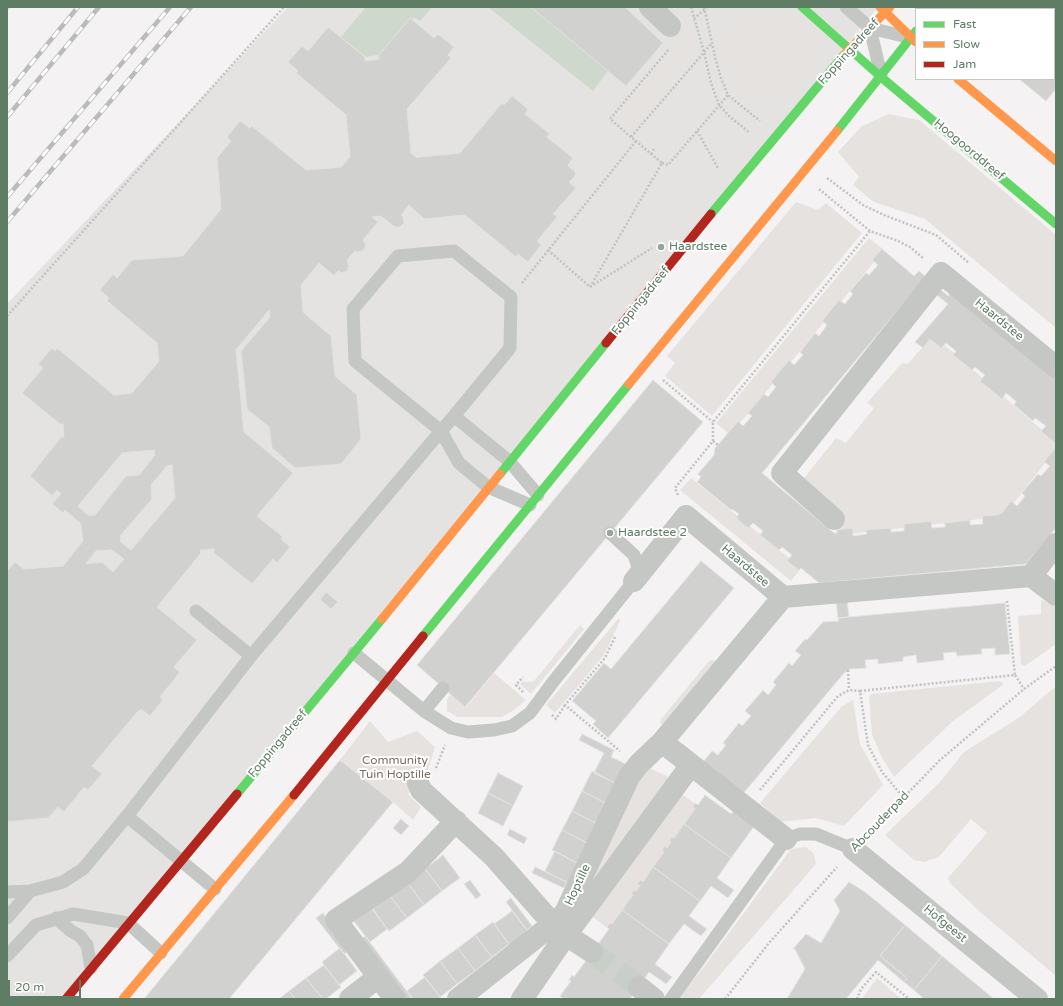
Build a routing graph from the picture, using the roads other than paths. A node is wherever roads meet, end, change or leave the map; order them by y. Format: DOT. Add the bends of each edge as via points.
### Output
graph roads {
  1 [pos="650,7"];
  2 [pos="802,7"];
  3 [pos="846,7"];
  4 [pos="885,9"];
  5 [pos="870,28"];
  6 [pos="677,32"];
  7 [pos="914,37"];
  8 [pos="849,49"];
  9 [pos="881,77"];
  10 [pos="959,80"];
  11 [pos="1056,161"];
  12 [pos="1056,224"];
  13 [pos="1056,367"];
  14 [pos="454,416"];
  15 [pos="441,431"];
  16 [pos="509,461"];
  17 [pos="488,487"];
  18 [pos="538,495"];
  19 [pos="530,505"];
  20 [pos="834,519"];
  21 [pos="610,533"];
  22 [pos="1056,544"];
  23 [pos="1031,576"];
  24 [pos="634,581"];
  25 [pos="1056,595"];
  26 [pos="783,597"];
  27 [pos="196,611"];
  28 [pos="354,653"];
  29 [pos="251,656"];
  30 [pos="388,681"];
  31 [pos="443,688"];
  32 [pos="424,711"];
  33 [pos="662,742"];
  34 [pos="691,765"];
  35 [pos="418,783"];
  36 [pos="127,816"];
  37 [pos="456,821"];
  38 [pos="786,839"];
  39 [pos="853,849"];
  40 [pos="181,861"];
  41 [pos="215,889"];
  42 [pos="30,891"];
  43 [pos="7,892"];
  44 [pos="7,918"];
  45 [pos="56,918"];
  46 [pos="128,923"];
  47 [pos="560,929"];
  48 [pos="592,952"];
  49 [pos="161,953"];
  50 [pos="7,956"];
  51 [pos="91,968"];
  52 [pos="378,977"];
  53 [pos="66,999"];
  54 [pos="123,999"];
  55 [pos="350,999"];
  56 [pos="395,999"];
  57 [pos="458,999"];
  58 [pos="522,999"];
  59 [pos="671,999"];
  60 [pos="1037,999"];
  1 -- 6 [label="street"];
  2 -- 8 [label="street, Hoogoorddreef"];
  3 -- 5 [label="lane"];
  4 -- 5 [label="street, Foppingadreef"];
  4 -- 7 [label="street"];
  5 -- 7 [label="lane"];
  5 -- 8 [label="street, Foppingadreef"];
  5 -- 9 [label="lane"];
  7 -- 9 [label="street"];
  8 -- 9 [label="street, Hoogoorddreef"];
  8 -- 16 [label="street, Foppingadreef"];
  9 -- 12 [label="street, Hoogoorddreef"];
  9 -- 18 [label="street"];
  10 -- 11 [label="street"];
  13 -- 20 [label="street, Haardstee" via="941,274 782,473"];
  14 -- 15 [label="lane"];
  14 -- 15 [label="lane" via="510,348 511,297 454,251 398,256 352,309 355,361"];
  14 -- 16 [label="lane"];
  15 -- 17 [label="lane" via="459,463"];
  15 -- 29 [label="lane"];
  16 -- 17 [label="street, Foppingadreef"];
  16 -- 18 [label="lane"];
  17 -- 19 [label="lane"];
  17 -- 28 [label="street, Foppingadreef"];
  18 -- 19 [label="street"];
  19 -- 30 [label="street"];
  21 -- 24 [label="lane" via="634,555 639,570"];
  22 -- 23 [label="street"];
  23 -- 25 [label="street"];
  23 -- 26 [label="street"];
  24 -- 26 [label="street, Haardstee" via="686,516"];
  24 -- 32 [label="lane" via="530,713 512,726 468,732 451,728"];
  26 -- 33 [label="street, Hoptille"];
  27 -- 29 [label="lane"];
  28 -- 30 [label="lane"];
  28 -- 40 [label="street, Foppingadreef"];
  29 -- 36 [label="lane"];
  30 -- 32 [label="lane"];
  30 -- 41 [label="street"];
  31 -- 32 [label="lane"];
  33 -- 34 [label="street"];
  33 -- 47 [label="street, Hoptille" via="629,777 565,913"];
  34 -- 38 [label="street"];
  34 -- 47 [label="street"];
  35 -- 37 [label="street" via="422,790"];
  36 -- 40 [label="lane"];
  36 -- 42 [label="lane" via="83,869 63,882"];
  37 -- 47 [label="street" via="494,857"];
  37 -- 52 [label="street" via="408,872 336,920"];
  38 -- 39 [label="lane" via="800,834 816,834"];
  38 -- 59 [label="lane"];
  39 -- 60 [label="street, Hofgeest"];
  40 -- 41 [label="lane"];
  40 -- 46 [label="street, Foppingadreef"];
  41 -- 49 [label="street"];
  42 -- 43 [label="lane"];
  42 -- 44 [label="lane"];
  45 -- 46 [label="lane" via="73,914"];
  45 -- 50 [label="lane" via="36,925"];
  45 -- 51 [label="lane" via="80,936 87,945"];
  46 -- 49 [label="lane"];
  46 -- 51 [label="street, Foppingadreef"];
  47 -- 48 [label="street"];
  47 -- 57 [label="street, Hoptille"];
  47 -- 58 [label="street, Hoptille"];
  49 -- 54 [label="street"];
  51 -- 53 [label="street, Foppingadreef"];
  52 -- 55 [label="street"];
  52 -- 56 [label="street"];
}
